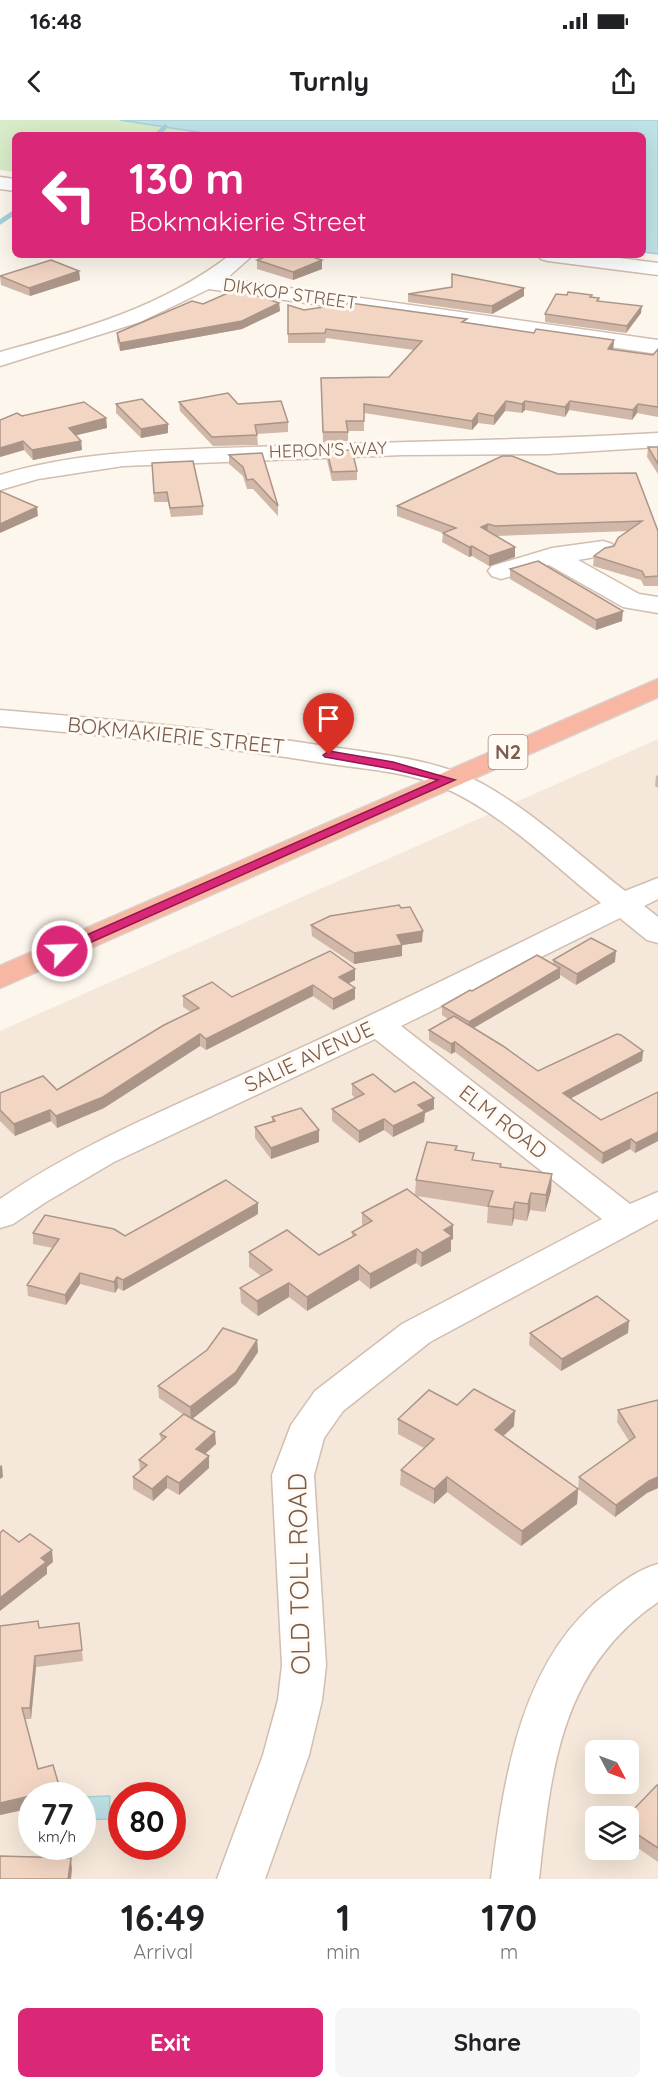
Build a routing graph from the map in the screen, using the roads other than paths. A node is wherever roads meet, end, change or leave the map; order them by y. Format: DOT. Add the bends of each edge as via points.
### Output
graph roads {
  1 [pos="239,258"];
  2 [pos="572,258"];
  3 [pos="658,269"];
  4 [pos="206,282"];
  5 [pos="658,347"];
  6 [pos="0,359"];
  7 [pos="658,440"];
  8 [pos="0,483"];
  9 [pos="603,549"];
  10 [pos="552,555"];
  11 [pos="501,571"];
  12 [pos="658,605"];
  13 [pos="658,687"];
  14 [pos="0,718"];
  15 [pos="449,780"];
  16 [pos="658,887"];
  17 [pos="623,905"];
  18 [pos="658,933"];
  19 [pos="0,978"];
  20 [pos="379,1025"];
  21 [pos="642,1212"];
  22 [pos="0,1216"];
  23 [pos="658,1580"];
  24 [pos="241,1879"];
  25 [pos="515,1879"];
  1 -- 4 [label="street"];
  2 -- 3 [label="street"];
  4 -- 5 [label="street, DIKKOP STREET"];
  4 -- 6 [label="street" via="133,316"];
  7 -- 8 [label="street, HERON'S WAY" via="548,447 403,448 123,459 35,472"];
  9 -- 10 [label="street"];
  10 -- 11 [label="street"];
  10 -- 12 [label="street" via="632,601"];
  13 -- 15 [label="highway, N2"];
  14 -- 15 [label="street, BOKMAKIERIE STREET" via="286,748 393,765"];
  15 -- 17 [label="street, BOKMAKIERIE STREET" via="512,817"];
  15 -- 19 [label="highway, N2"];
  16 -- 17 [label="street, SALIE AVENUE"];
  17 -- 18 [label="street, BOKMAKIERIE STREET"];
  17 -- 20 [label="street, SALIE AVENUE"];
  20 -- 21 [label="street, ELM ROAD"];
  20 -- 22 [label="street, SALIE AVENUE" via="81,1164"];
  21 -- 24 [label="street, OLD TOLL ROAD" via="416,1333 329,1401 305,1435 293,1475 304,1665 300,1700 286,1755"];
  23 -- 25 [label="street" via="590,1634 562,1680 541,1731 523,1805"];
}
